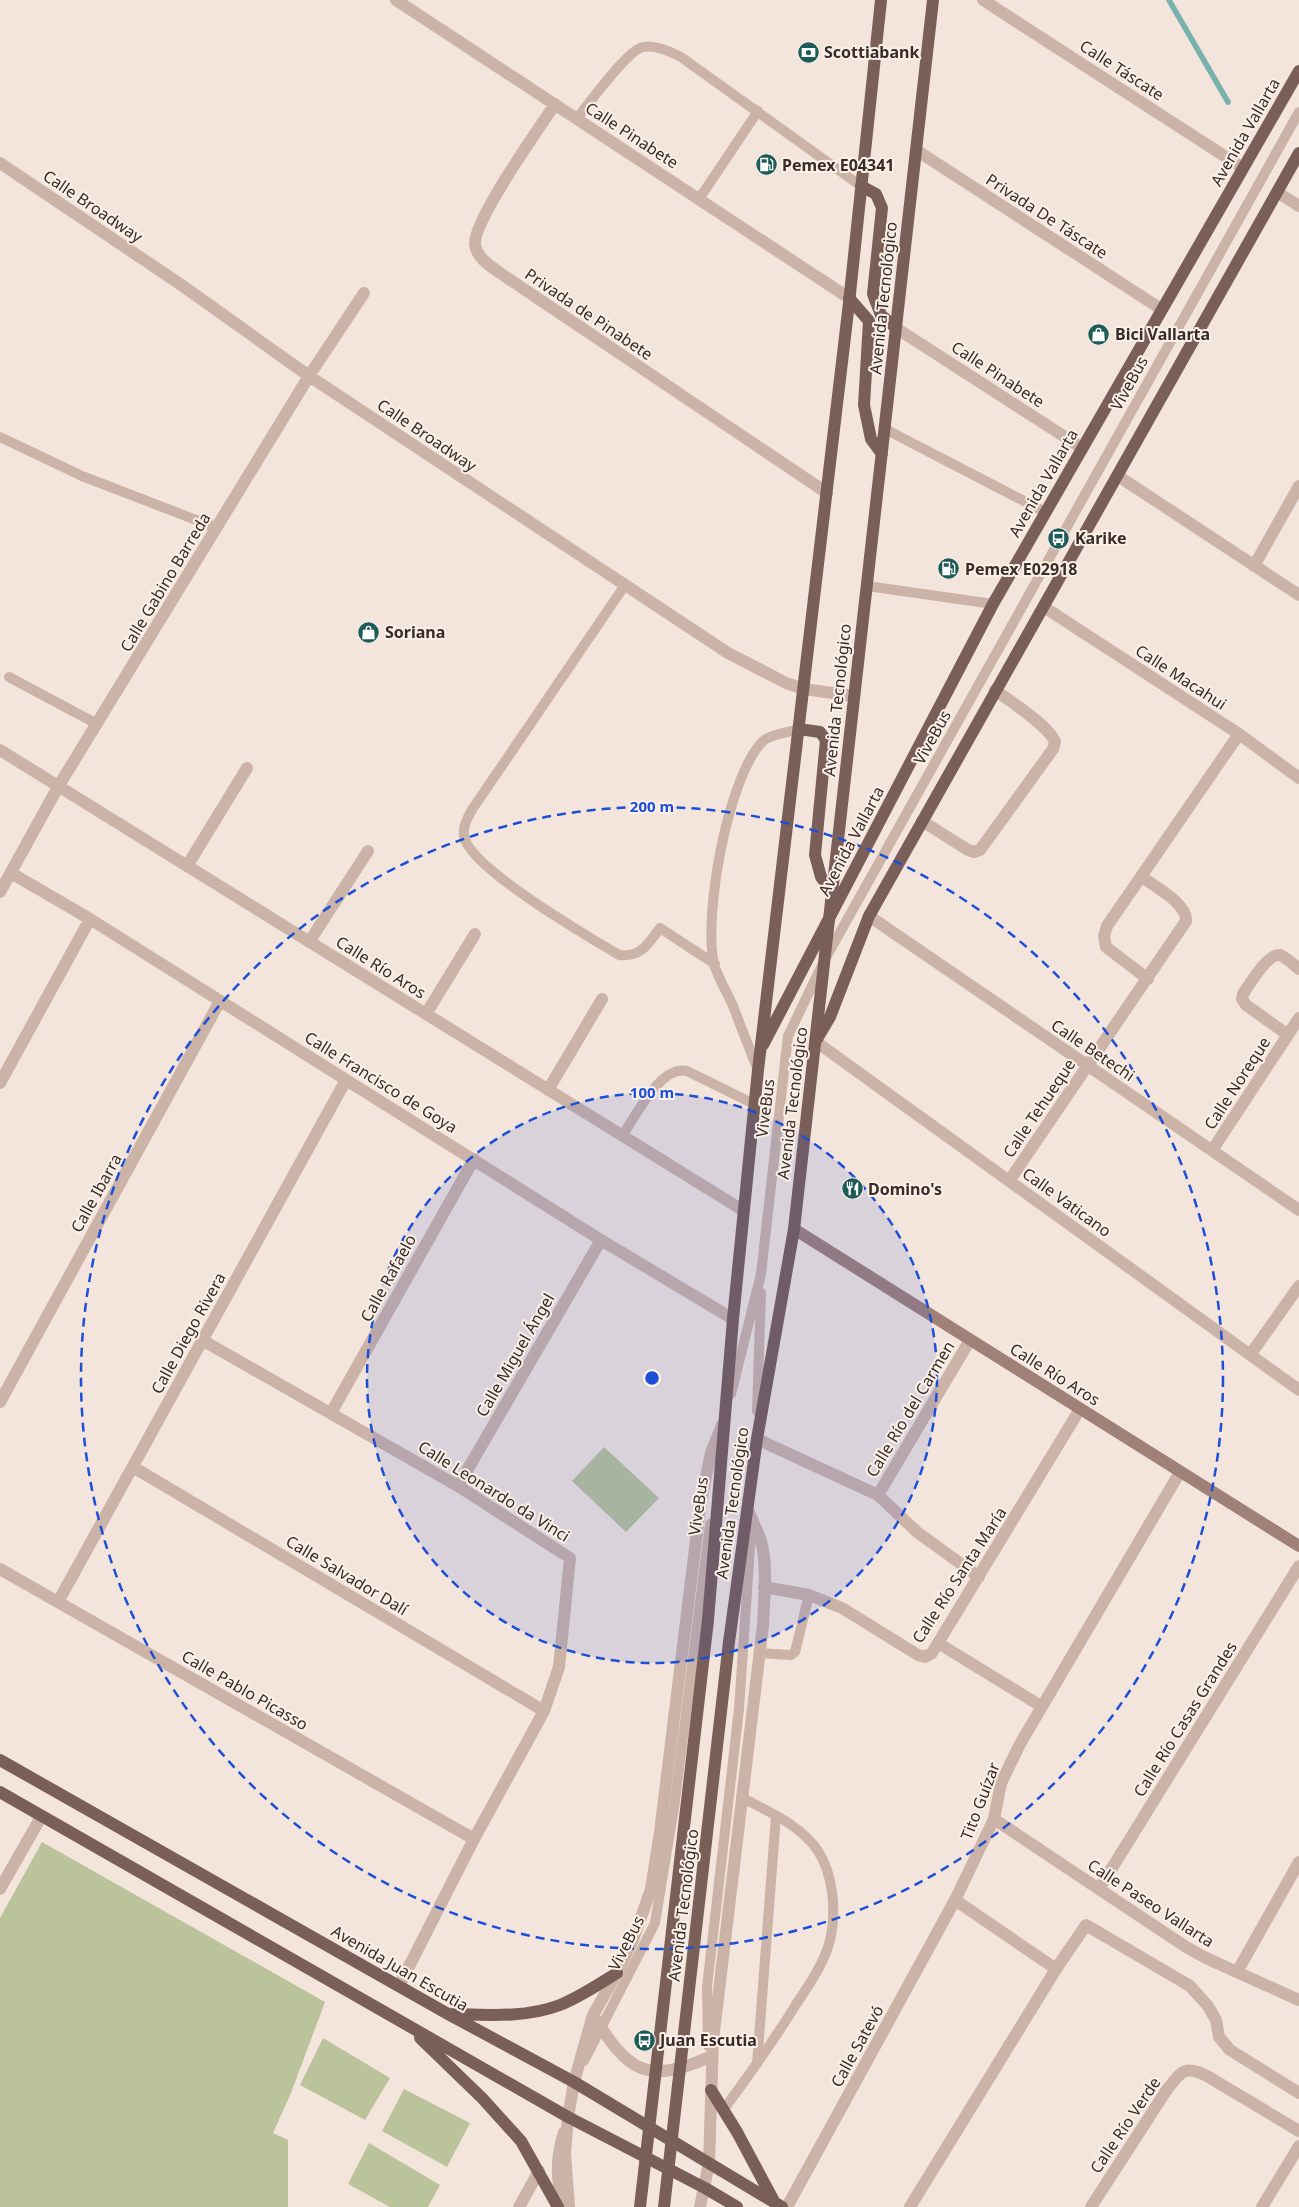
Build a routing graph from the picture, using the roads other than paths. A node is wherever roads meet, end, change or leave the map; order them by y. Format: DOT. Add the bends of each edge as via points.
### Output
graph roads {
  1 [pos="396,0"];
  2 [pos="881,0"];
  3 [pos="933,0"];
  4 [pos="983,0"];
  5 [pos="1299,71"];
  6 [pos="555,104"];
  7 [pos="758,112"];
  8 [pos="1299,112"];
  9 [pos="577,118"];
  10 [pos="916,150"];
  11 [pos="1299,153"];
  12 [pos="0,163"];
  13 [pos="1243,168"];
  14 [pos="861,186"];
  15 [pos="1277,192"];
  16 [pos="699,199"];
  17 [pos="1299,206"];
  18 [pos="364,293"];
  19 [pos="849,298"];
  20 [pos="1161,309"];
  21 [pos="896,328"];
  22 [pos="309,376"];
  23 [pos="885,429"];
  24 [pos="0,437"];
  25 [pos="1082,448"];
  26 [pos="882,454"];
  27 [pos="1118,476"];
  28 [pos="1299,486"];
  29 [pos="827,493"];
  30 [pos="1044,512"];
  31 [pos="217,528"];
  32 [pos="1254,566"];
  33 [pos="625,585"];
  34 [pos="867,586"];
  35 [pos="1299,595"];
  36 [pos="993,604"];
  37 [pos="1044,607"];
  38 [pos="9,677"];
  39 [pos="804,689"];
  40 [pos="995,690"];
  41 [pos="854,696"];
  42 [pos="97,724"];
  43 [pos="799,729"];
  44 [pos="1239,734"];
  45 [pos="0,750"];
  46 [pos="247,768"];
  47 [pos="1299,778"];
  48 [pos="58,787"];
  49 [pos="922,821"];
  50 [pos="368,851"];
  51 [pos="187,866"];
  52 [pos="11,873"];
  53 [pos="1142,876"];
  54 [pos="832,891"];
  55 [pos="0,892"];
  56 [pos="869,916"];
  57 [pos="829,917"];
  58 [pos="90,919"];
  59 [pos="475,934"];
  60 [pos="309,942"];
  61 [pos="824,961"];
  62 [pos="714,964"];
  63 [pos="1299,969"];
  64 [pos="1148,979"];
  65 [pos="602,999"];
  66 [pos="220,1001"];
  67 [pos="426,1014"];
  68 [pos="1299,1018"];
  69 [pos="1288,1035"];
  70 [pos="815,1041"];
  71 [pos="759,1053"];
  72 [pos="1086,1066"];
  73 [pos="758,1070"];
  74 [pos="346,1080"];
  75 [pos="0,1083"];
  76 [pos="548,1090"];
  77 [pos="754,1104"];
  78 [pos="622,1136"];
  79 [pos="1213,1149"];
  80 [pos="474,1159"];
  81 [pos="1009,1181"];
  82 [pos="1299,1210"];
  83 [pos="744,1211"];
  84 [pos="794,1229"];
  85 [pos="601,1240"];
  86 [pos="761,1274"];
  87 [pos="1299,1286"];
  88 [pos="733,1319"];
  89 [pos="202,1340"];
  90 [pos="970,1340"];
  91 [pos="1250,1355"];
  92 [pos="1299,1390"];
  93 [pos="0,1402"];
  94 [pos="1080,1409"];
  95 [pos="331,1413"];
  96 [pos="724,1420"];
  97 [pos="757,1439"];
  98 [pos="133,1468"];
  99 [pos="1180,1472"];
  100 [pos="458,1486"];
  101 [pos="878,1495"];
  102 [pos="750,1514"];
  103 [pos="1299,1546"];
  104 [pos="1299,1566"];
  105 [pos="0,1569"];
  106 [pos="979,1577"];
  107 [pos="764,1587"];
  108 [pos="809,1595"];
  109 [pos="58,1602"];
  110 [pos="938,1644"];
  111 [pos="758,1653"];
  112 [pos="1041,1706"];
  113 [pos="544,1711"];
  114 [pos="0,1760"];
  115 [pos="0,1792"];
  116 [pos="741,1797"];
  117 [pos="776,1816"];
  118 [pos="40,1817"];
  119 [pos="994,1819"];
  120 [pos="474,1839"];
  121 [pos="1299,1862"];
  122 [pos="0,1889"];
  123 [pos="1099,1889"];
  124 [pos="955,1900"];
  125 [pos="1056,1969"];
  126 [pos="1237,1972"];
  127 [pos="618,1973"];
  128 [pos="399,1986"];
  129 [pos="1299,2000"];
  130 [pos="448,2014"];
  131 [pos="593,2015"];
  132 [pos="406,2024"];
  133 [pos="601,2028"];
  134 [pos="710,2057"];
  135 [pos="757,2065"];
  136 [pos="574,2082"];
  137 [pos="711,2090"];
  138 [pos="1299,2093"];
  139 [pos="724,2109"];
  140 [pos="568,2117"];
  141 [pos="1299,2132"];
  142 [pos="1299,2146"];
  143 [pos="709,2163"];
  144 [pos="539,2170"];
  145 [pos="705,2188"];
  146 [pos="781,2206"];
  147 [pos="519,2207"];
  148 [pos="560,2207"];
  149 [pos="569,2207"];
  150 [pos="640,2207"];
  151 [pos="664,2207"];
  152 [pos="702,2207"];
  153 [pos="736,2207"];
  154 [pos="910,2207"];
  155 [pos="1091,2207"];
  156 [pos="1262,2207"];
  1 -- 6 [label="street, Calle Pinabete"];
  2 -- 14 [label="main road, Avenida Tecnológico"];
  3 -- 10 [label="main road, Avenida Tecnológico"];
  4 -- 13 [label="street, Calle Táscate"];
  5 -- 13 [label="main road, Avenida Vallarta"];
  6 -- 9 [label="street, Calle Pinabete"];
  6 -- 29 [label="street, Privada de Pinabete" via="493,200 478,230 475,243 485,262"];
  7 -- 9 [label="lane" via="681,57 650,46 641,47 624,61"];
  7 -- 14 [label="lane"];
  7 -- 16 [label="lane"];
  8 -- 61 [label="lane, ViveBus"];
  9 -- 16 [label="street, Calle Pinabete"];
  10 -- 20 [label="street, Privada De Táscate"];
  10 -- 21 [label="main road, Avenida Tecnológico"];
  11 -- 15 [label="main road"];
  12 -- 22 [label="street, Calle Broadway" via="180,284"];
  13 -- 20 [label="main road, Avenida Vallarta"];
  14 -- 19 [label="main road, Avenida Tecnológico"];
  14 -- 21 [label="main road" via="876,194 882,208 874,294 881,315"];
  15 -- 17 [label="street"];
  15 -- 27 [label="main road"];
  16 -- 19 [label="street, Calle Pinabete"];
  18 -- 22 [label="street, Calle Gabino Barreda"];
  19 -- 26 [label="main road" via="869,321 864,405 871,439"];
  19 -- 29 [label="main road, Avenida Tecnológico"];
  20 -- 25 [label="main road, Avenida Vallarta"];
  21 -- 23 [label="main road, Avenida Tecnológico"];
  21 -- 25 [label="street, Calle Pinabete"];
  22 -- 31 [label="street, Calle Gabino Barreda"];
  22 -- 33 [label="street, Calle Broadway"];
  23 -- 26 [label="main road, Avenida Tecnológico"];
  23 -- 30 [label="lane"];
  24 -- 31 [label="lane" via="82,476"];
  25 -- 30 [label="main road, Avenida Vallarta"];
  26 -- 34 [label="main road, Avenida Tecnológico"];
  27 -- 32 [label="street"];
  27 -- 37 [label="main road"];
  28 -- 32 [label="street"];
  29 -- 39 [label="main road, Avenida Tecnológico"];
  30 -- 36 [label="main road, Avenida Vallarta"];
  31 -- 42 [label="street, Calle Gabino Barreda"];
  32 -- 35 [label="street"];
  33 -- 39 [label="street, Calle Broadway" via="728,653 768,676"];
  33 -- 62 [label="lane" via="480,798 463,834 473,853 493,870 619,955 635,955 645,948 660,928"];
  34 -- 36 [label="lane"];
  34 -- 41 [label="main road, Avenida Tecnológico"];
  36 -- 57 [label="main road, Avenida Vallarta"];
  37 -- 40 [label="main road"];
  37 -- 44 [label="street, Calle Macahui"];
  38 -- 42 [label="lane"];
  39 -- 41 [label="street, Calle Broadway"];
  39 -- 43 [label="main road, Avenida Tecnológico"];
  40 -- 49 [label="main road"];
  40 -- 49 [label="street" via="1050,734 1055,742 1053,749 980,850 968,850"];
  41 -- 54 [label="main road, Avenida Tecnológico"];
  42 -- 48 [label="street, Calle Gabino Barreda"];
  43 -- 54 [label="main road" via="820,732 826,740 815,855 821,877"];
  43 -- 62 [label="lane" via="765,739 738,784 714,886"];
  43 -- 71 [label="main road, Avenida Tecnológico"];
  44 -- 47 [label="street, Calle Macahui"];
  44 -- 53 [label="street"];
  45 -- 48 [label="street, Calle Río Aros"];
  46 -- 51 [label="street"];
  48 -- 51 [label="street, Calle Río Aros"];
  48 -- 52 [label="street, Calle Gabino Barreda"];
  49 -- 56 [label="main road"];
  50 -- 60 [label="street"];
  51 -- 60 [label="street, Calle Río Aros"];
  52 -- 55 [label="street, Calle Gabino Barreda"];
  52 -- 58 [label="street, Calle Francisco de Goya"];
  53 -- 64 [label="street, Calle Tehueque" via="1179,904 1186,916 1186,922"];
  53 -- 64 [label="street" via="1107,926 1104,942 1112,953"];
  54 -- 57 [label="main road, Avenida Tecnológico"];
  56 -- 70 [label="main road" via="830,1018"];
  56 -- 72 [label="street, Calle Betechi"];
  57 -- 61 [label="main road, Avenida Tecnológico"];
  57 -- 71 [label="main road, Avenida Vallarta"];
  58 -- 66 [label="street, Calle Francisco de Goya"];
  58 -- 75 [label="street"];
  59 -- 67 [label="street"];
  60 -- 67 [label="street, Calle Río Aros"];
  61 -- 70 [label="main road, Avenida Tecnológico"];
  61 -- 86 [label="lane, ViveBus" via="788,1036"];
  62 -- 73 [label="lane"];
  63 -- 69 [label="street, Calle Noreque" via="1283,957 1273,956 1264,964 1242,999"];
  64 -- 72 [label="street, Calle Tehueque"];
  65 -- 76 [label="street"];
  66 -- 74 [label="street, Calle Francisco de Goya"];
  66 -- 93 [label="street, Calle Ibarra"];
  67 -- 76 [label="street, Calle Río Aros"];
  68 -- 69 [label="street, Calle Noreque"];
  69 -- 79 [label="street, Calle Noreque"];
  70 -- 81 [label="street, Calle Vaticano"];
  70 -- 84 [label="main road, Avenida Tecnológico"];
  71 -- 73 [label="main road, Avenida Tecnológico"];
  72 -- 79 [label="street, Calle Betechi"];
  72 -- 81 [label="street, Calle Tehueque"];
  73 -- 77 [label="main road, Avenida Tecnológico"];
  74 -- 80 [label="street, Calle Francisco de Goya"];
  74 -- 89 [label="street, Calle Diego Rivera"];
  76 -- 78 [label="street, Calle Río Aros"];
  77 -- 78 [label="lane" via="679,1069 660,1081"];
  77 -- 83 [label="main road, Avenida Tecnológico"];
  78 -- 83 [label="street, Calle Río Aros"];
  79 -- 82 [label="street, Calle Betechi"];
  80 -- 85 [label="street, Calle Francisco de Goya"];
  80 -- 95 [label="street, Calle Rafaelo"];
  81 -- 91 [label="street, Calle Vaticano"];
  83 -- 88 [label="main road, Avenida Tecnológico"];
  84 -- 90 [label="main road, Calle Río Aros"];
  84 -- 97 [label="main road, Avenida Tecnológico"];
  85 -- 88 [label="street, Calle Francisco de Goya"];
  85 -- 100 [label="street, Calle Miguel Ángel"];
  86 -- 96 [label="lane, ViveBus"];
  86 -- 97 [label="lane"];
  87 -- 91 [label="street"];
  88 -- 96 [label="main road, Avenida Tecnológico"];
  89 -- 95 [label="street, Calle Leonardo da Vinci"];
  89 -- 98 [label="street, Calle Diego Rivera"];
  90 -- 94 [label="main road, Calle Río Aros"];
  90 -- 101 [label="street, Calle Río del Carmen"];
  91 -- 92 [label="street, Calle Vaticano"];
  94 -- 99 [label="main road, Calle Río Aros"];
  94 -- 106 [label="street, Calle Río Santa María"];
  95 -- 100 [label="street, Calle Leonardo da Vinci"];
  96 -- 127 [label="street" via="711,1454 701,1500 651,1889"];
  96 -- 133 [label="lane, ViveBus" via="674,1808 655,1923"];
  96 -- 150 [label="main road, Avenida Tecnológico, bridge" via="708,1620"];
  97 -- 101 [label="street"];
  97 -- 102 [label="main road, Avenida Tecnológico"];
  98 -- 109 [label="street, Calle Diego Rivera"];
  98 -- 113 [label="street, Calle Salvador Dalí"];
  99 -- 103 [label="main road, Calle Río Aros"];
  99 -- 112 [label="street, Tito Guízar"];
  100 -- 113 [label="street, Calle Leonardo da Vinci" via="570,1558 559,1667"];
  101 -- 106 [label="street" via="917,1532"];
  102 -- 107 [label="street" via="763,1550"];
  102 -- 134 [label="lane" via="739,1709 707,1987"];
  102 -- 151 [label="main road, Avenida Tecnológico, bridge" via="729,1642"];
  104 -- 123 [label="street, Calle Río Casas Grandes"];
  105 -- 109 [label="street, Calle Pablo Picasso"];
  106 -- 110 [label="street, Calle Río Santa María"];
  107 -- 108 [label="street, Calle Río Santa María"];
  107 -- 111 [label="street"];
  108 -- 110 [label="street, Calle Río Santa María" via="856,1616 918,1656 928,1656"];
  108 -- 111 [label="lane" via="795,1652 791,1655"];
  109 -- 120 [label="street, Calle Pablo Picasso"];
  110 -- 112 [label="street"];
  111 -- 116 [label="street"];
  112 -- 119 [label="street, Tito Guízar" via="1001,1783"];
  113 -- 120 [label="street, Calle Leonardo da Vinci"];
  114 -- 128 [label="main road, Avenida Juan Escutia"];
  115 -- 118 [label="main road"];
  116 -- 117 [label="lane"];
  116 -- 134 [label="street"];
  117 -- 135 [label="lane"];
  117 -- 135 [label="lane" via="803,1835 817,1850 830,1885 832,1918 822,1960"];
  118 -- 122 [label="street"];
  118 -- 132 [label="main road"];
  119 -- 123 [label="street, Calle Paseo Vallarta"];
  119 -- 124 [label="street, Tito Guízar"];
  120 -- 128 [label="street, Calle Leonardo da Vinci"];
  121 -- 126 [label="street"];
  123 -- 126 [label="street, Calle Paseo Vallarta" via="1186,1947"];
  124 -- 125 [label="street"];
  124 -- 146 [label="street, Calle Satevó"];
  125 -- 138 [label="street" via="1086,1925 1190,1986 1208,2006 1216,2020 1219,2037 1230,2050"];
  125 -- 154 [label="street"];
  126 -- 129 [label="street, Calle Paseo Vallarta"];
  127 -- 130 [label="main road" via="558,2005 533,2011"];
  127 -- 131 [label="street"];
  128 -- 130 [label="main road, Avenida Juan Escutia"];
  130 -- 136 [label="main road, Avenida Juan Escutia"];
  131 -- 133 [label="street"];
  131 -- 136 [label="street"];
  132 -- 140 [label="main road"];
  132 -- 144 [label="main road" via="482,2098 521,2141"];
  133 -- 134 [label="street" via="616,2049 644,2069 675,2070"];
  133 -- 136 [label="lane, ViveBus"];
  134 -- 137 [label="street"];
  134 -- 143 [label="lane"];
  135 -- 139 [label="lane"];
  136 -- 140 [label="street"];
  136 -- 143 [label="main road, Avenida Juan Escutia"];
  137 -- 139 [label="main road"];
  137 -- 143 [label="street"];
  139 -- 146 [label="main road"];
  140 -- 145 [label="main road"];
  140 -- 148 [label="lane" via="556,2154"];
  140 -- 149 [label="street" via="565,2154"];
  141 -- 155 [label="street, Calle Río Verde" via="1193,2069 1185,2070 1172,2083"];
  142 -- 156 [label="street"];
  143 -- 145 [label="street"];
  143 -- 146 [label="main road, Avenida Juan Escutia"];
  144 -- 147 [label="street"];
  144 -- 148 [label="main road"];
  145 -- 152 [label="street"];
  145 -- 153 [label="main road"];
}
